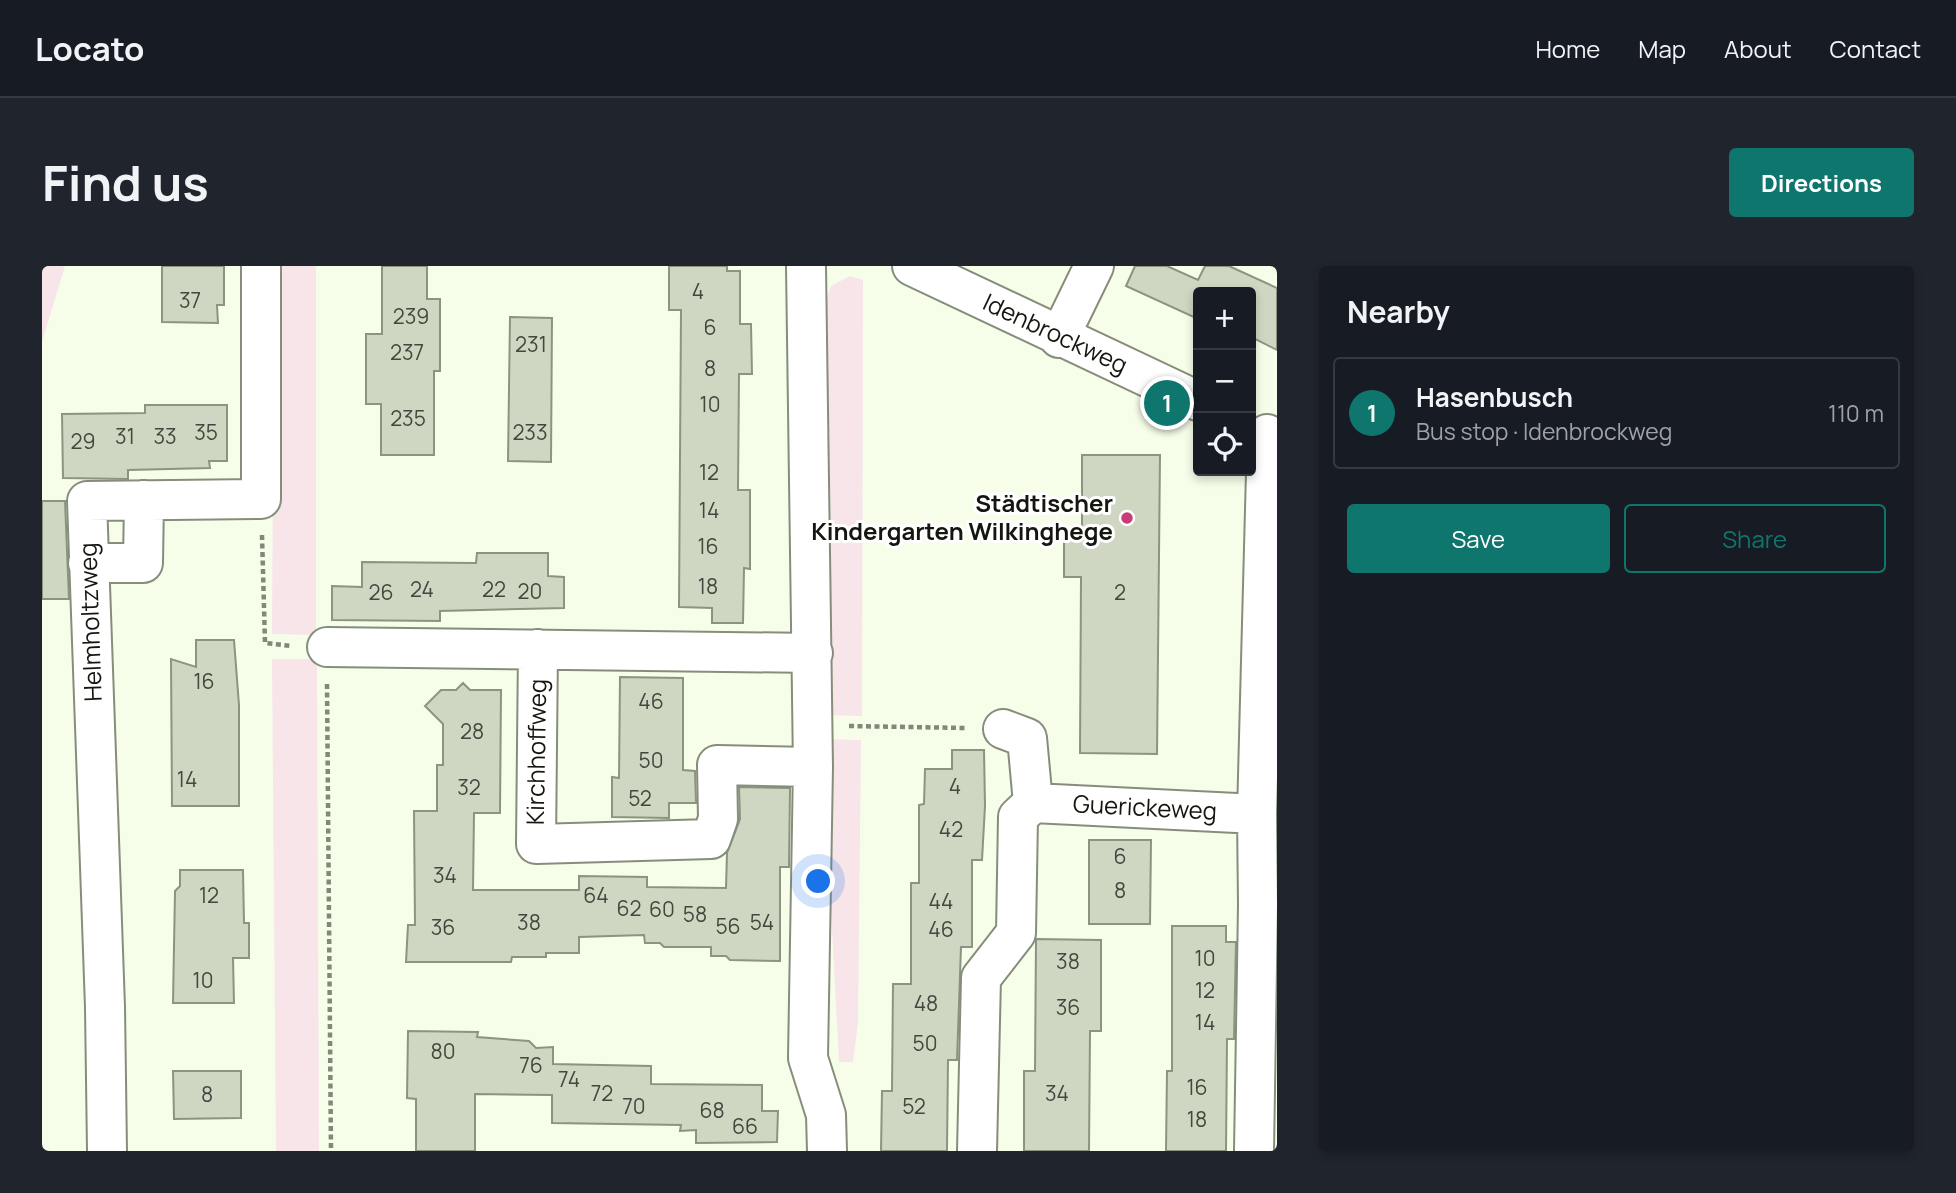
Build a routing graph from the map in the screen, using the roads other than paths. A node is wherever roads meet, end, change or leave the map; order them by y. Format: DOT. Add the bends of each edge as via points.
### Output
graph roads {
  1 [pos="261,266"];
  2 [pos="806,266"];
  3 [pos="912,266"];
  4 [pos="1094,266"];
  5 [pos="1059,338"];
  6 [pos="1193,399"];
  7 [pos="1265,432"];
  8 [pos="144,500"];
  9 [pos="88,563"];
  10 [pos="327,647"];
  11 [pos="538,649"];
  12 [pos="813,653"];
  13 [pos="1003,729"];
  14 [pos="813,767"];
  15 [pos="1033,803"];
  16 [pos="1256,814"];
  17 [pos="107,1151"];
  18 [pos="827,1151"];
  19 [pos="978,1151"];
  20 [pos="1254,1151"];
  1 -- 8 [label="street, Helmholtzweg" via="261,499"];
  2 -- 12 [label="street"];
  3 -- 5 [label="street, Idenbrockweg"];
  4 -- 5 [label="street"];
  5 -- 6 [label="street, Idenbrockweg"];
  7 -- 16 [label="street"];
  8 -- 9 [label="street" via="143,562"];
  8 -- 9 [label="street, Helmholtzweg" via="87,500"];
  9 -- 17 [label="street, Helmholtzweg"];
  10 -- 11 [label="street, Kirchhoffweg"];
  11 -- 12 [label="street, Kirchhoffweg"];
  11 -- 14 [label="street, Kirchhoffweg" via="536,844 712,839 718,819 717,765"];
  12 -- 14 [label="street"];
  13 -- 15 [label="street" via="1027,738"];
  14 -- 18 [label="street" via="808,1058 826,1115"];
  15 -- 16 [label="street, Guerickeweg"];
  15 -- 19 [label="street" via="1018,817 1016,933 981,978"];
  16 -- 20 [label="street"];
}
